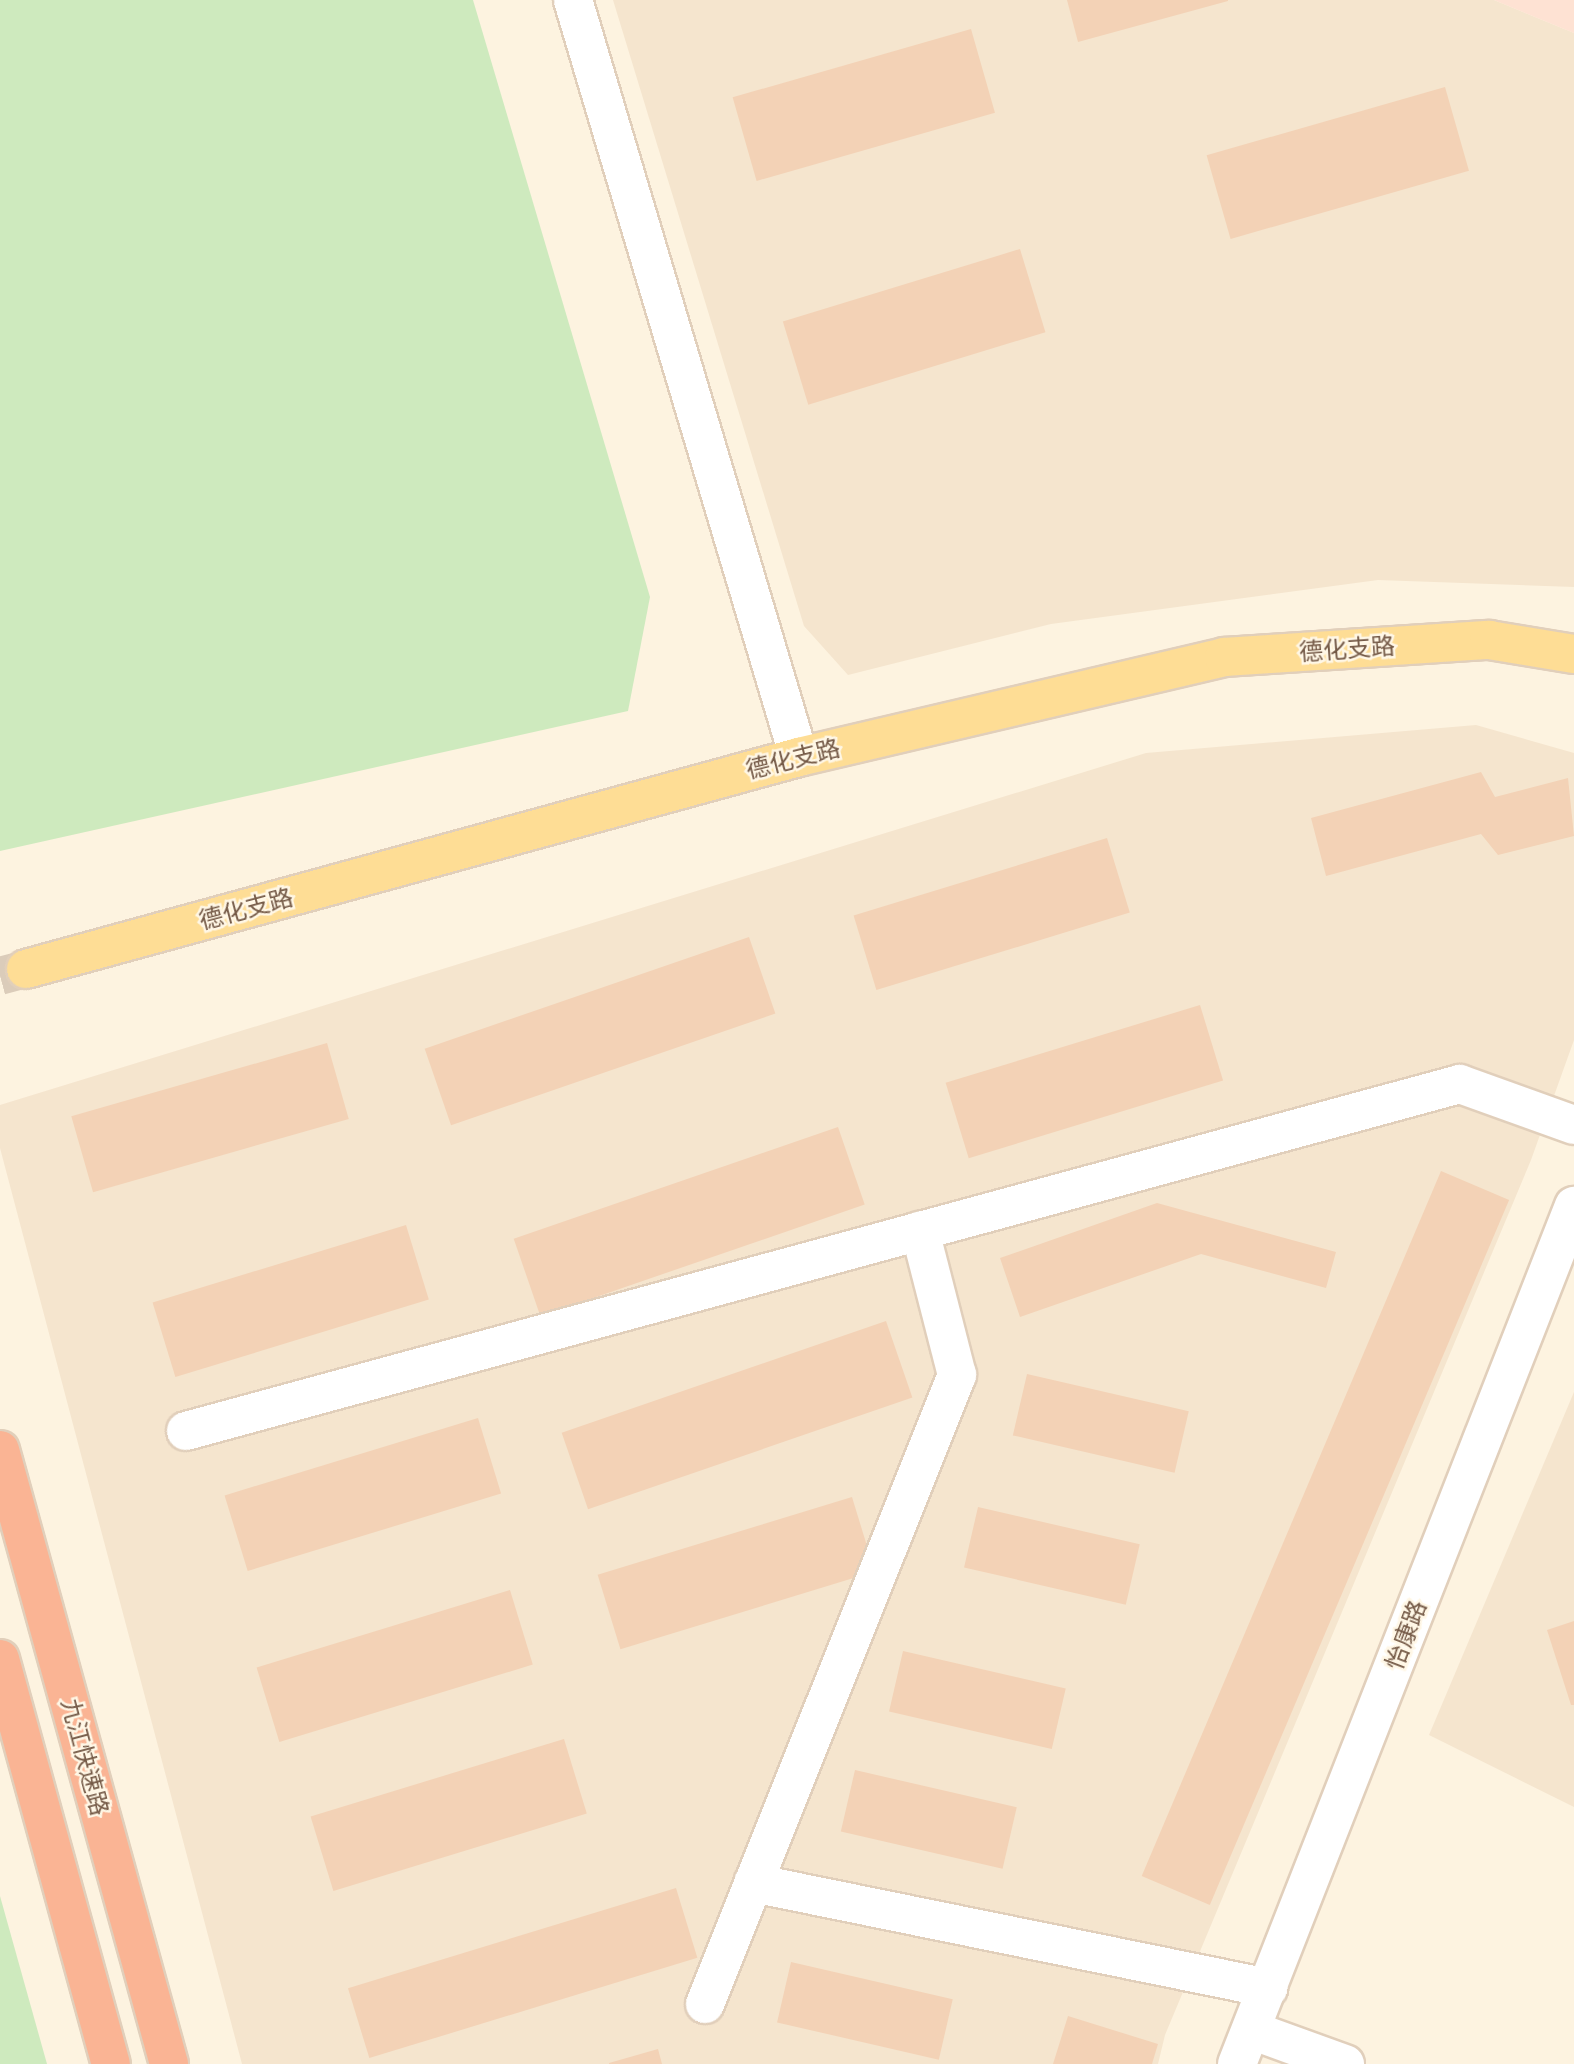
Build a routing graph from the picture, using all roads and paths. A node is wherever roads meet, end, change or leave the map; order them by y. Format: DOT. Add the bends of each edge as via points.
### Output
graph roads {
  1 [pos="573,0"];
  2 [pos="1574,654"];
  3 [pos="799,757"];
  4 [pos="26,970"];
  5 [pos="1574,1125"];
  6 [pos="1574,1206"];
  7 [pos="920,1231"];
  8 [pos="186,1432"];
  9 [pos="0,1450"];
  10 [pos="0,1659"];
  11 [pos="753,1884"];
  12 [pos="1268,1988"];
  13 [pos="705,2004"];
  14 [pos="1244,2047"];
  15 [pos="111,2064"];
  16 [pos="169,2064"];
  17 [pos="1345,2064"];
  1 -- 3 [label="street"];
  2 -- 3 [label="main road, 德化支路" via="1489,640 1224,657"];
  3 -- 4 [label="main road, 德化支路"];
  5 -- 7 [label="street" via="1460,1084"];
  6 -- 12 [label="street, 怡康路"];
  7 -- 8 [label="street"];
  7 -- 11 [label="street" via="957,1375"];
  9 -- 16 [label="highway, 九江快速路"];
  10 -- 15 [label="highway"];
  11 -- 12 [label="street"];
  11 -- 13 [label="street"];
  12 -- 14 [label="street, 怡康路"];
  14 -- 17 [label="street"];
}
